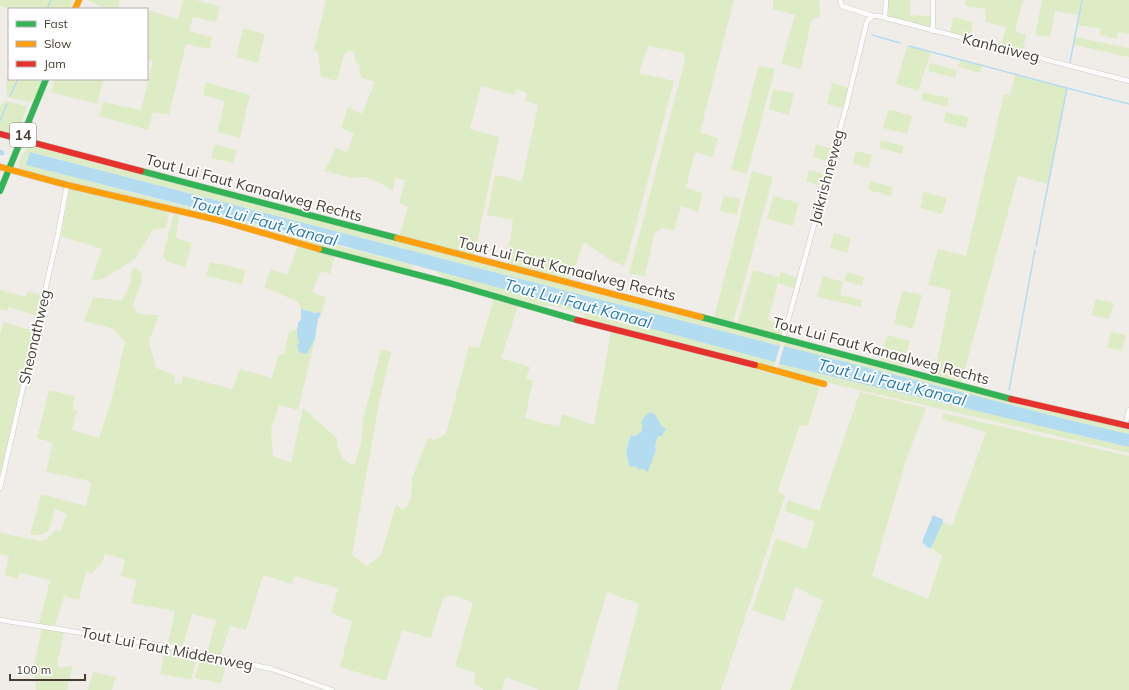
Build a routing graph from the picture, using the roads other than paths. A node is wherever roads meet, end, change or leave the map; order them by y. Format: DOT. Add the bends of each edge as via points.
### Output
graph roads {
  1 [pos="840,0"];
  2 [pos="886,0"];
  3 [pos="933,0"];
  4 [pos="873,16"];
  5 [pos="885,18"];
  6 [pos="933,31"];
  7 [pos="46,80"];
  8 [pos="1129,81"];
  9 [pos="0,134"];
  10 [pos="22,140"];
  11 [pos="0,167"];
  12 [pos="9,169"];
  13 [pos="67,185"];
  14 [pos="0,191"];
  15 [pos="783,339"];
  16 [pos="824,384"];
  17 [pos="1129,410"];
  18 [pos="1127,425"];
  19 [pos="0,488"];
  20 [pos="0,620"];
  21 [pos="332,690"];
  1 -- 4 [label="street, Kanhaiweg" via="842,6"];
  2 -- 5 [label="street"];
  3 -- 6 [label="street"];
  4 -- 5 [label="street, Kanhaiweg"];
  4 -- 15 [label="street, Jaikrishneweg" via="867,21"];
  5 -- 6 [label="street, Kanhaiweg"];
  6 -- 8 [label="street, Kanhaiweg"];
  7 -- 10 [label="street, 14"];
  9 -- 10 [label="street, Tout Lui Faut Kanaalweg Rechts"];
  10 -- 12 [label="street, 14"];
  10 -- 15 [label="street, Tout Lui Faut Kanaalweg Rechts"];
  11 -- 12 [label="street"];
  12 -- 13 [label="street"];
  12 -- 14 [label="street, 14"];
  13 -- 16 [label="street" via="218,220 592,324"];
  13 -- 19 [label="street, Sheonathweg"];
  15 -- 18 [label="street, Tout Lui Faut Kanaalweg Rechts" via="1034,405"];
  17 -- 18 [label="street"];
  20 -- 21 [label="street, Tout Lui Faut Middenweg" via="171,647 272,670"];
}
